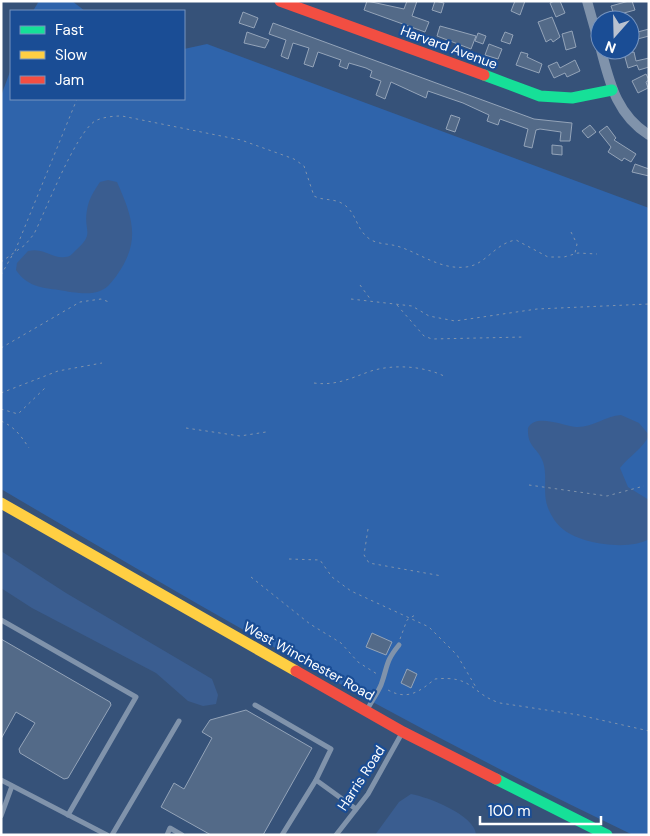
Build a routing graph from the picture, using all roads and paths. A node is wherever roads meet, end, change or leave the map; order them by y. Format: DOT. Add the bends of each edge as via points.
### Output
graph roads {
  1 [pos="280,1"];
  2 [pos="603,60"];
  3 [pos="612,90"];
  4 [pos="77,100"];
  5 [pos="649,135"];
  6 [pos="570,232"];
  7 [pos="14,253"];
  8 [pos="574,254"];
  9 [pos="597,254"];
  10 [pos="1,262"];
  11 [pos="1,275"];
  12 [pos="360,285"];
  13 [pos="351,299"];
  14 [pos="372,301"];
  15 [pos="109,302"];
  16 [pos="394,304"];
  17 [pos="649,304"];
  18 [pos="524,337"];
  19 [pos="1,348"];
  20 [pos="102,362"];
  21 [pos="444,376"];
  22 [pos="314,382"];
  23 [pos="45,388"];
  24 [pos="1,393"];
  25 [pos="1,409"];
  26 [pos="1,421"];
  27 [pos="186,428"];
  28 [pos="266,432"];
  29 [pos="29,448"];
  30 [pos="529,485"];
  31 [pos="644,486"];
  32 [pos="1,503"];
  33 [pos="368,529"];
  34 [pos="289,558"];
  35 [pos="442,576"];
  36 [pos="251,577"];
  37 [pos="415,615"];
  38 [pos="409,619"];
  39 [pos="1,620"];
  40 [pos="399,645"];
  41 [pos="382,679"];
  42 [pos="478,689"];
  43 [pos="255,705"];
  44 [pos="367,711"];
  45 [pos="179,721"];
  46 [pos="649,731"];
  47 [pos="403,732"];
  48 [pos="1,780"];
  49 [pos="316,780"];
  50 [pos="12,786"];
  51 [pos="356,809"];
  52 [pos="68,815"];
  53 [pos="1,816"];
  54 [pos="98,833"];
  55 [pos="107,835"];
  56 [pos="112,835"];
  57 [pos="167,835"];
  58 [pos="182,835"];
  59 [pos="282,835"];
  60 [pos="336,835"];
  61 [pos="606,835"];
  1 -- 3 [label="main road, Harvard Avenue" via="540,96 572,98"];
  2 -- 3 [label="street"];
  3 -- 5 [label="street" via="625,114"];
  4 -- 7 [label="path"];
  6 -- 8 [label="path" via="577,244"];
  7 -- 8 [label="path" via="34,234 82,134 96,121 122,116 241,140 294,159 304,166 314,196 348,208 366,237 378,243 398,246 434,263 470,266 481,262 499,245 516,240 548,257"];
  7 -- 10 [label="path"];
  7 -- 11 [label="path"];
  8 -- 9 [label="path"];
  12 -- 14 [label="path"];
  13 -- 14 [label="path"];
  14 -- 16 [label="path"];
  15 -- 19 [label="path" via="101,299 80,302"];
  16 -- 17 [label="path" via="412,306 430,316 455,321 537,310"];
  16 -- 18 [label="path" via="424,336 432,339"];
  20 -- 24 [label="path" via="58,371"];
  21 -- 22 [label="path" via="420,368 389,368 373,370 344,382"];
  23 -- 25 [label="path" via="18,414"];
  26 -- 29 [label="path" via="11,425"];
  27 -- 28 [label="path" via="240,436"];
  30 -- 31 [label="path" via="614,495"];
  32 -- 44 [label="main road, West Winchester Road"];
  33 -- 35 [label="path" via="364,555 369,563"];
  34 -- 38 [label="path" via="320,560 332,577 344,586"];
  36 -- 41 [label="path" via="310,624 340,643 358,662"];
  37 -- 38 [label="path"];
  38 -- 40 [label="path"];
  38 -- 42 [label="path" via="429,627 438,635 466,667"];
  39 -- 52 [label="lane" via="136,697"];
  40 -- 41 [label="lane" via="390,656"];
  41 -- 42 [label="path" via="390,692 407,694 417,693 436,679 462,680"];
  41 -- 44 [label="lane"];
  42 -- 46 [label="path" via="500,703 579,715"];
  43 -- 49 [label="lane" via="331,749"];
  44 -- 47 [label="main road, West Winchester Road"];
  45 -- 56 [label="lane"];
  47 -- 51 [label="lane, Harris Road"];
  47 -- 61 [label="main road, West Winchester Road"];
  48 -- 50 [label="lane"];
  49 -- 51 [label="lane"];
  49 -- 59 [label="lane"];
  50 -- 52 [label="lane"];
  50 -- 53 [label="lane"];
  51 -- 60 [label="lane, Harris Road"];
  52 -- 54 [label="lane"];
  54 -- 55 [label="lane"];
  57 -- 58 [label="lane" via="170,828"];
}
